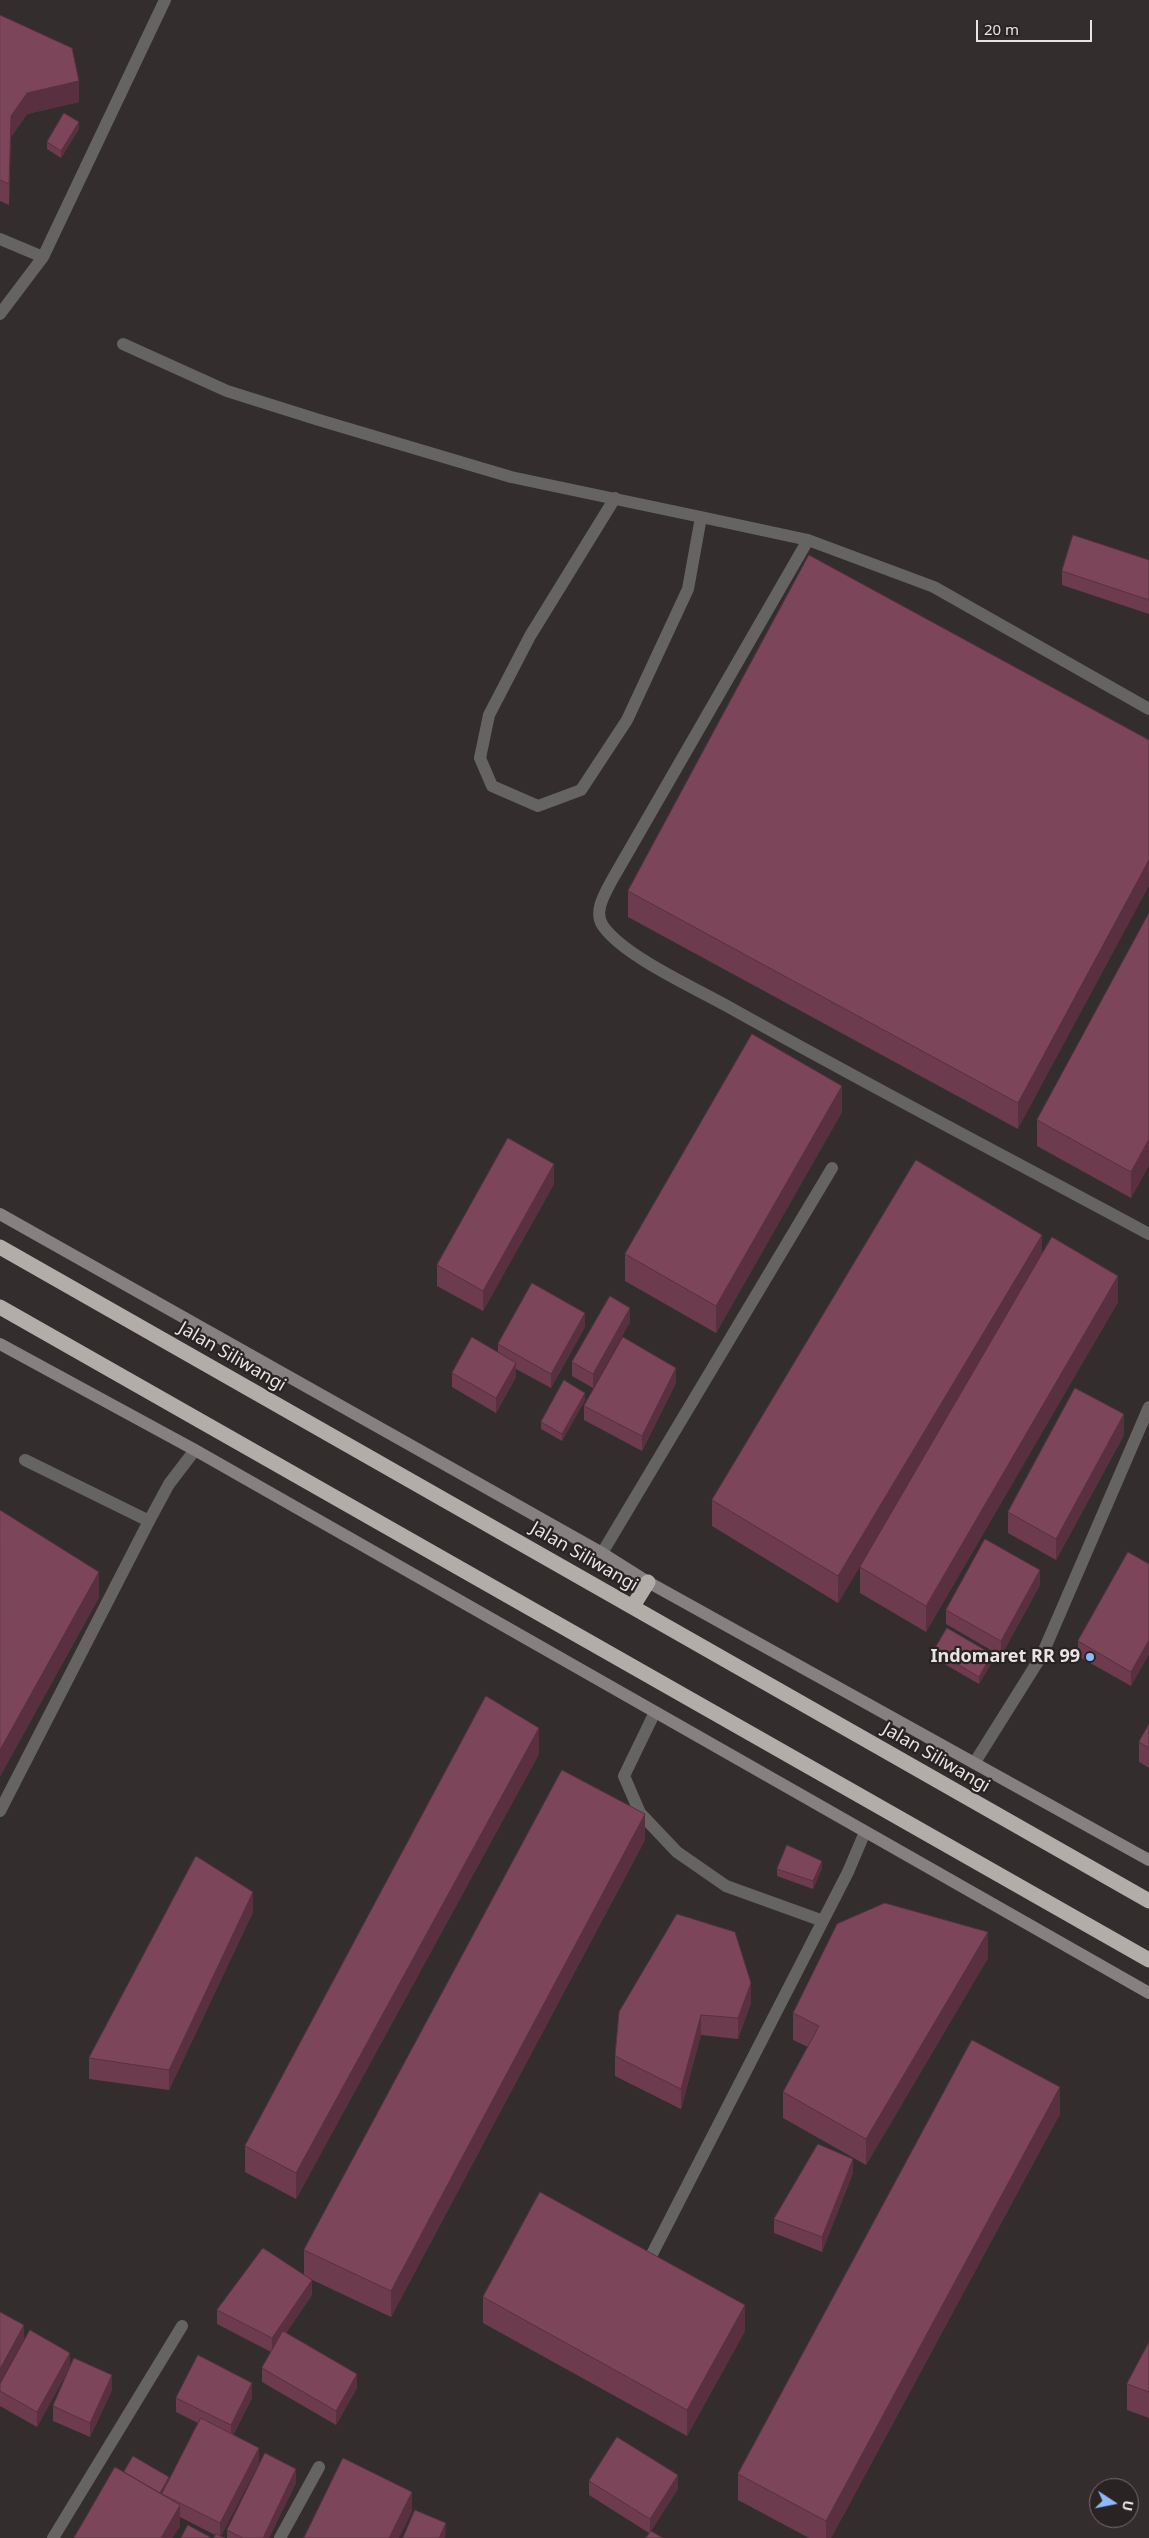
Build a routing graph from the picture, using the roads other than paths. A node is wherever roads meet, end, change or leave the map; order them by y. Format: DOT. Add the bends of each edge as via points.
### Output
graph roads {
  1 [pos="165,0"];
  2 [pos="0,239"];
  3 [pos="43,256"];
  4 [pos="0,314"];
  5 [pos="123,344"];
  6 [pos="615,498"];
  7 [pos="701,517"];
  8 [pos="808,540"];
  9 [pos="1149,709"];
  10 [pos="832,1168"];
  11 [pos="0,1214"];
  12 [pos="1149,1234"];
  13 [pos="0,1247"];
  14 [pos="0,1307"];
  15 [pos="0,1344"];
  16 [pos="1149,1407"];
  17 [pos="195,1450"];
  18 [pos="24,1460"];
  19 [pos="149,1521"];
  20 [pos="602,1553"];
  21 [pos="648,1582"];
  22 [pos="633,1606"];
  23 [pos="655,1712"];
  24 [pos="975,1762"];
  25 [pos="0,1811"];
  26 [pos="865,1832"];
  27 [pos="1149,1860"];
  28 [pos="1149,1901"];
  29 [pos="823,1920"];
  30 [pos="1149,1960"];
  31 [pos="1149,1992"];
  32 [pos="649,2260"];
  33 [pos="182,2326"];
  34 [pos="319,2467"];
  35 [pos="53,2538"];
  36 [pos="280,2538"];
  1 -- 3 [label="street"];
  2 -- 3 [label="street"];
  3 -- 4 [label="street"];
  5 -- 6 [label="street" via="227,391 318,420 511,477"];
  6 -- 7 [label="street"];
  6 -- 7 [label="street" via="530,636 488,715 480,758 492,786 538,806 581,790 627,720 688,589"];
  7 -- 8 [label="street"];
  8 -- 9 [label="street" via="934,587"];
  8 -- 12 [label="street" via="612,880 602,900 602,925 634,954"];
  10 -- 20 [label="street"];
  11 -- 20 [label="street"];
  13 -- 22 [label="highway, Jalan Siliwangi"];
  14 -- 30 [label="highway"];
  15 -- 17 [label="street"];
  16 -- 24 [label="street" via="1042,1655"];
  17 -- 19 [label="street" via="169,1484"];
  17 -- 23 [label="street"];
  18 -- 19 [label="street"];
  19 -- 25 [label="street"];
  20 -- 21 [label="street"];
  21 -- 22 [label="highway"];
  21 -- 24 [label="street"];
  22 -- 28 [label="highway, Jalan Siliwangi"];
  23 -- 26 [label="street"];
  23 -- 29 [label="street" via="624,1776 640,1813 677,1852 726,1886"];
  24 -- 27 [label="street"];
  26 -- 29 [label="street"];
  26 -- 31 [label="street"];
  29 -- 32 [label="street"];
  33 -- 35 [label="street"];
  34 -- 36 [label="street"];
}
